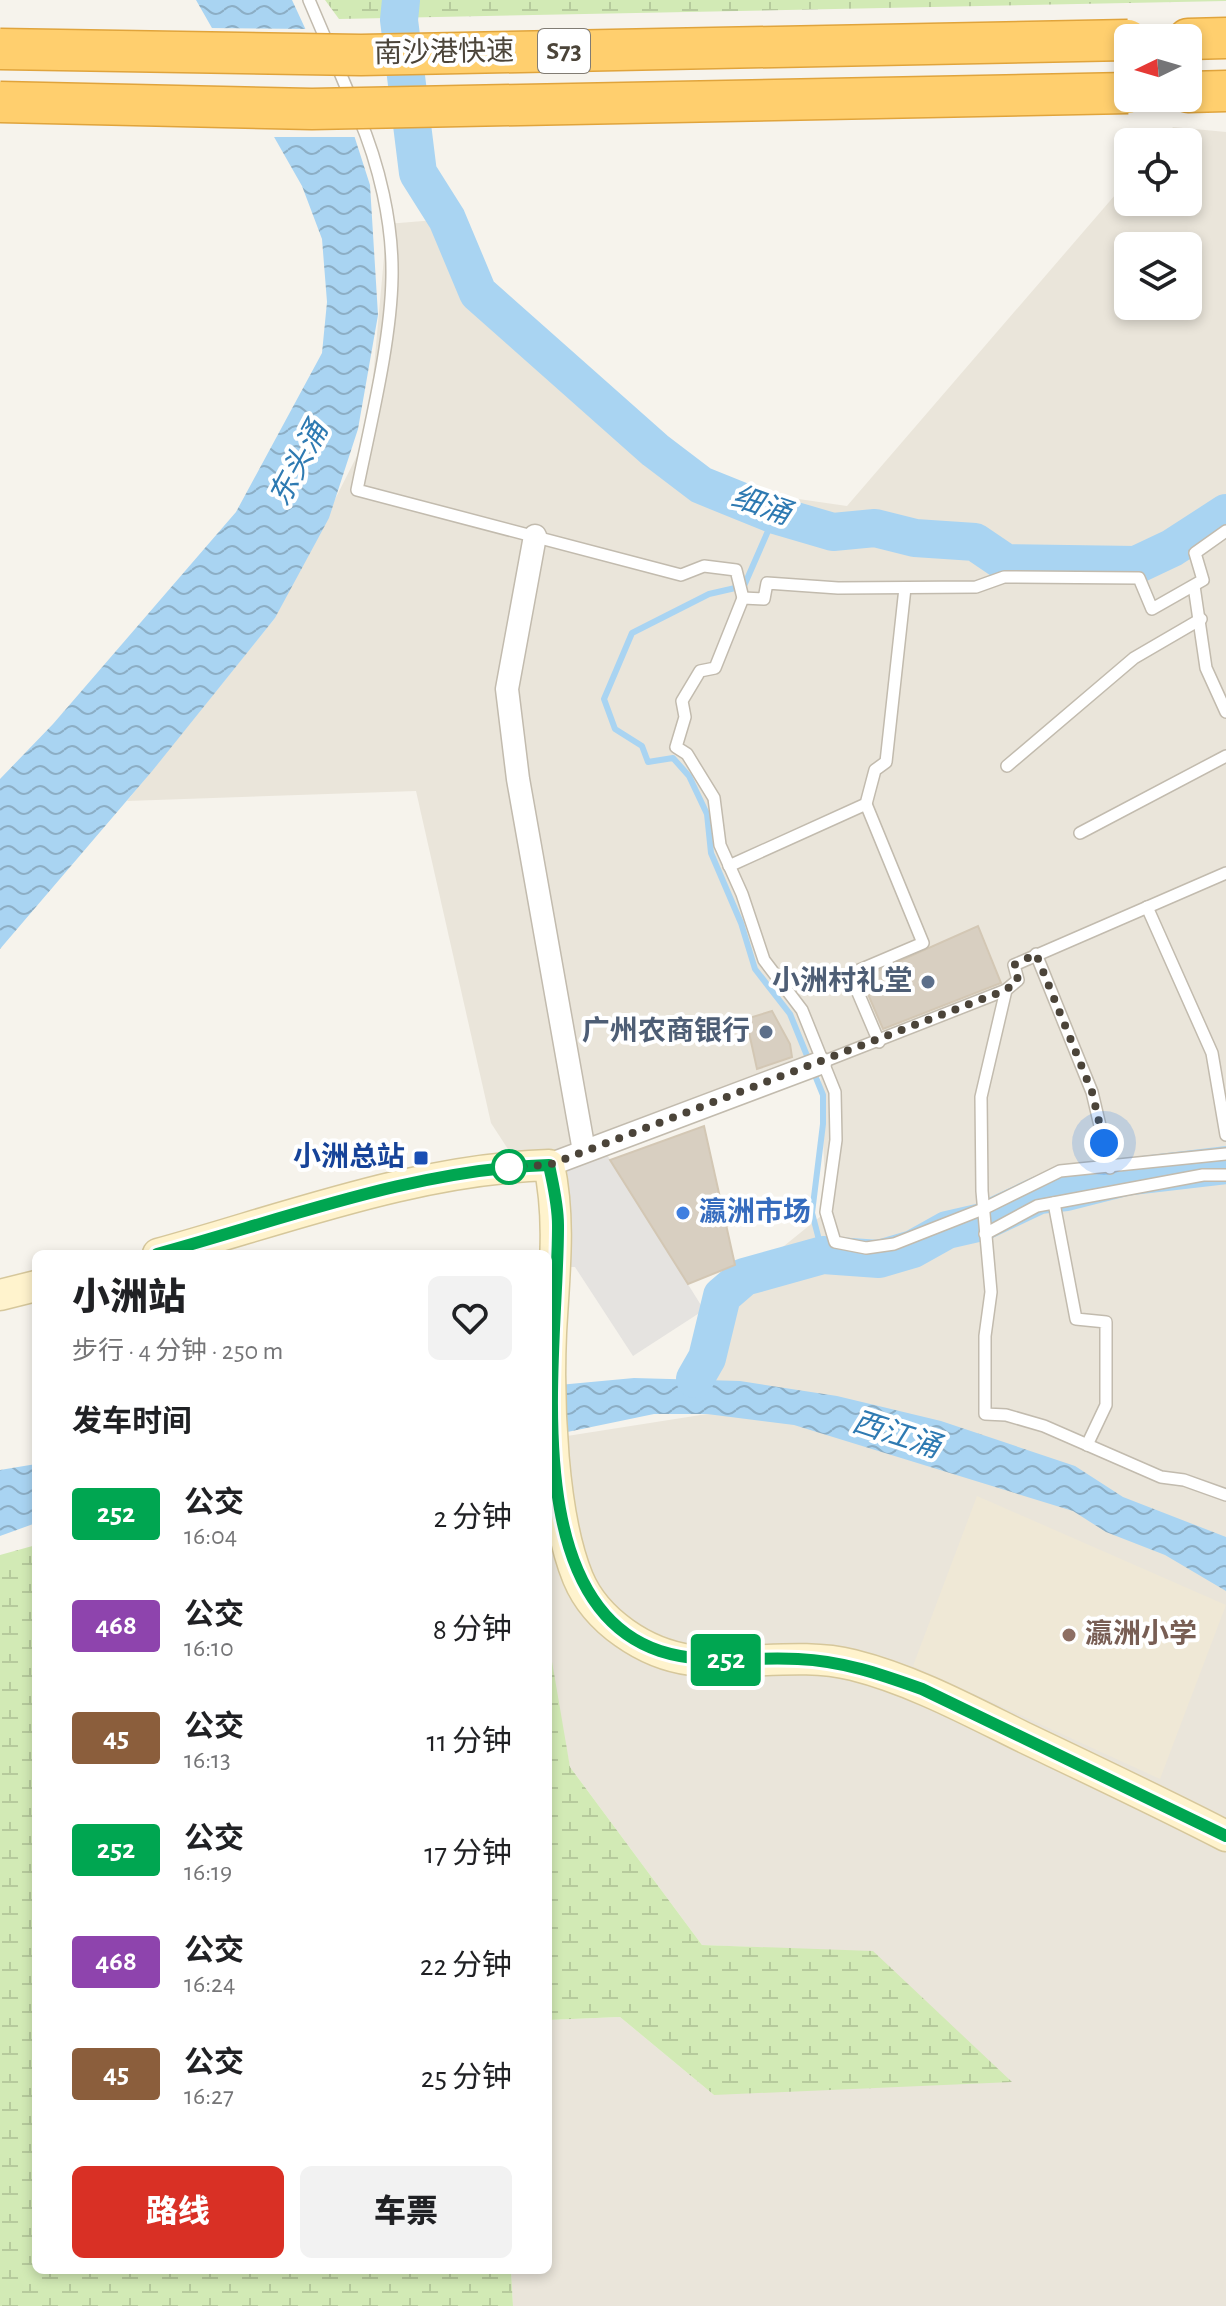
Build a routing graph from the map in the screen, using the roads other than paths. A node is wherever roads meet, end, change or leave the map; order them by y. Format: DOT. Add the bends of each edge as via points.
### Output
graph roads {
  1 [pos="309,0"];
  2 [pos="1226,38"];
  3 [pos="1202,39"];
  4 [pos="1114,40"];
  5 [pos="0,49"];
  6 [pos="1226,91"];
  7 [pos="1202,92"];
  8 [pos="1114,93"];
  9 [pos="0,102"];
  10 [pos="1226,531"];
  11 [pos="535,536"];
  12 [pos="1194,586"];
  13 [pos="905,588"];
  14 [pos="743,598"];
  15 [pos="1201,619"];
  16 [pos="1226,712"];
  17 [pos="1226,756"];
  18 [pos="1007,766"];
  19 [pos="866,804"];
  20 [pos="1080,833"];
  21 [pos="729,866"];
  22 [pos="1226,873"];
  23 [pos="1147,907"];
  24 [pos="1036,954"];
  25 [pos="1006,990"];
  26 [pos="879,1042"];
  27 [pos="820,1063"];
  28 [pos="1226,1135"];
  29 [pos="584,1151"];
  30 [pos="1226,1154"];
  31 [pos="549,1165"];
  32 [pos="1110,1168"];
  33 [pos="1226,1175"];
  34 [pos="1054,1203"];
  35 [pos="983,1209"];
  36 [pos="985,1234"];
  37 [pos="173,1250"];
  38 [pos="32,1287"];
  39 [pos="0,1295"];
  40 [pos="552,1334"];
  41 [pos="552,1401"];
  42 [pos="1087,1445"];
  43 [pos="1226,1495"];
  44 [pos="1226,1836"];
  1 -- 11 [label="lane" via="370,142 384,198 392,276 357,490"];
  2 -- 3 [label="highway"];
  4 -- 5 [label="highway, 南沙港快速 / S73, bridge" via="347,55"];
  6 -- 7 [label="highway"];
  8 -- 9 [label="highway, 南沙港快速 / S73, bridge" via="312,109"];
  10 -- 12 [label="lane" via="1195,553 1203,580"];
  11 -- 14 [label="lane" via="681,575 704,566 736,570"];
  11 -- 29 [label="street" via="507,689"];
  12 -- 13 [label="lane" via="1152,609 1139,578 1004,577 976,587"];
  12 -- 15 [label="lane"];
  13 -- 14 [label="lane" via="767,583 764,599"];
  13 -- 19 [label="lane" via="886,762 875,770"];
  14 -- 21 [label="lane" via="715,668 700,671 682,701 685,717 676,747 687,754 714,798 720,845"];
  15 -- 16 [label="lane" via="1206,668"];
  15 -- 18 [label="lane" via="1134,658"];
  17 -- 20 [label="lane"];
  19 -- 21 [label="lane"];
  19 -- 26 [label="lane" via="923,943 850,974"];
  21 -- 27 [label="lane" via="764,960 802,1010"];
  22 -- 23 [label="lane"];
  23 -- 24 [label="lane"];
  23 -- 28 [label="lane" via="1212,1053"];
  24 -- 25 [label="lane" via="1014,965 1018,980"];
  24 -- 32 [label="lane" via="1092,1092"];
  25 -- 26 [label="lane"];
  25 -- 35 [label="lane" via="981,1097"];
  26 -- 27 [label="lane"];
  27 -- 29 [label="street"];
  27 -- 35 [label="lane" via="835,1092 836,1140 826,1212 835,1242 866,1248 894,1244"];
  29 -- 31 [label="street"];
  30 -- 32 [label="lane"];
  31 -- 37 [label="main road" via="489,1169 412,1184"];
  31 -- 40 [label="main road" via="558,1225"];
  32 -- 35 [label="lane" via="1060,1171"];
  33 -- 34 [label="lane"];
  34 -- 36 [label="lane" via="1037,1206"];
  34 -- 42 [label="lane" via="1076,1319 1106,1322 1106,1405"];
  35 -- 36 [label="lane"];
  36 -- 42 [label="lane" via="991,1292 985,1414 1006,1415"];
  38 -- 39 [label="main road"];
  41 -- 44 [label="main road" via="558,1490 578,1578 611,1623 632,1638 689,1660 799,1659 878,1673 922,1689"];
  42 -- 43 [label="lane" via="1161,1477"];
}
